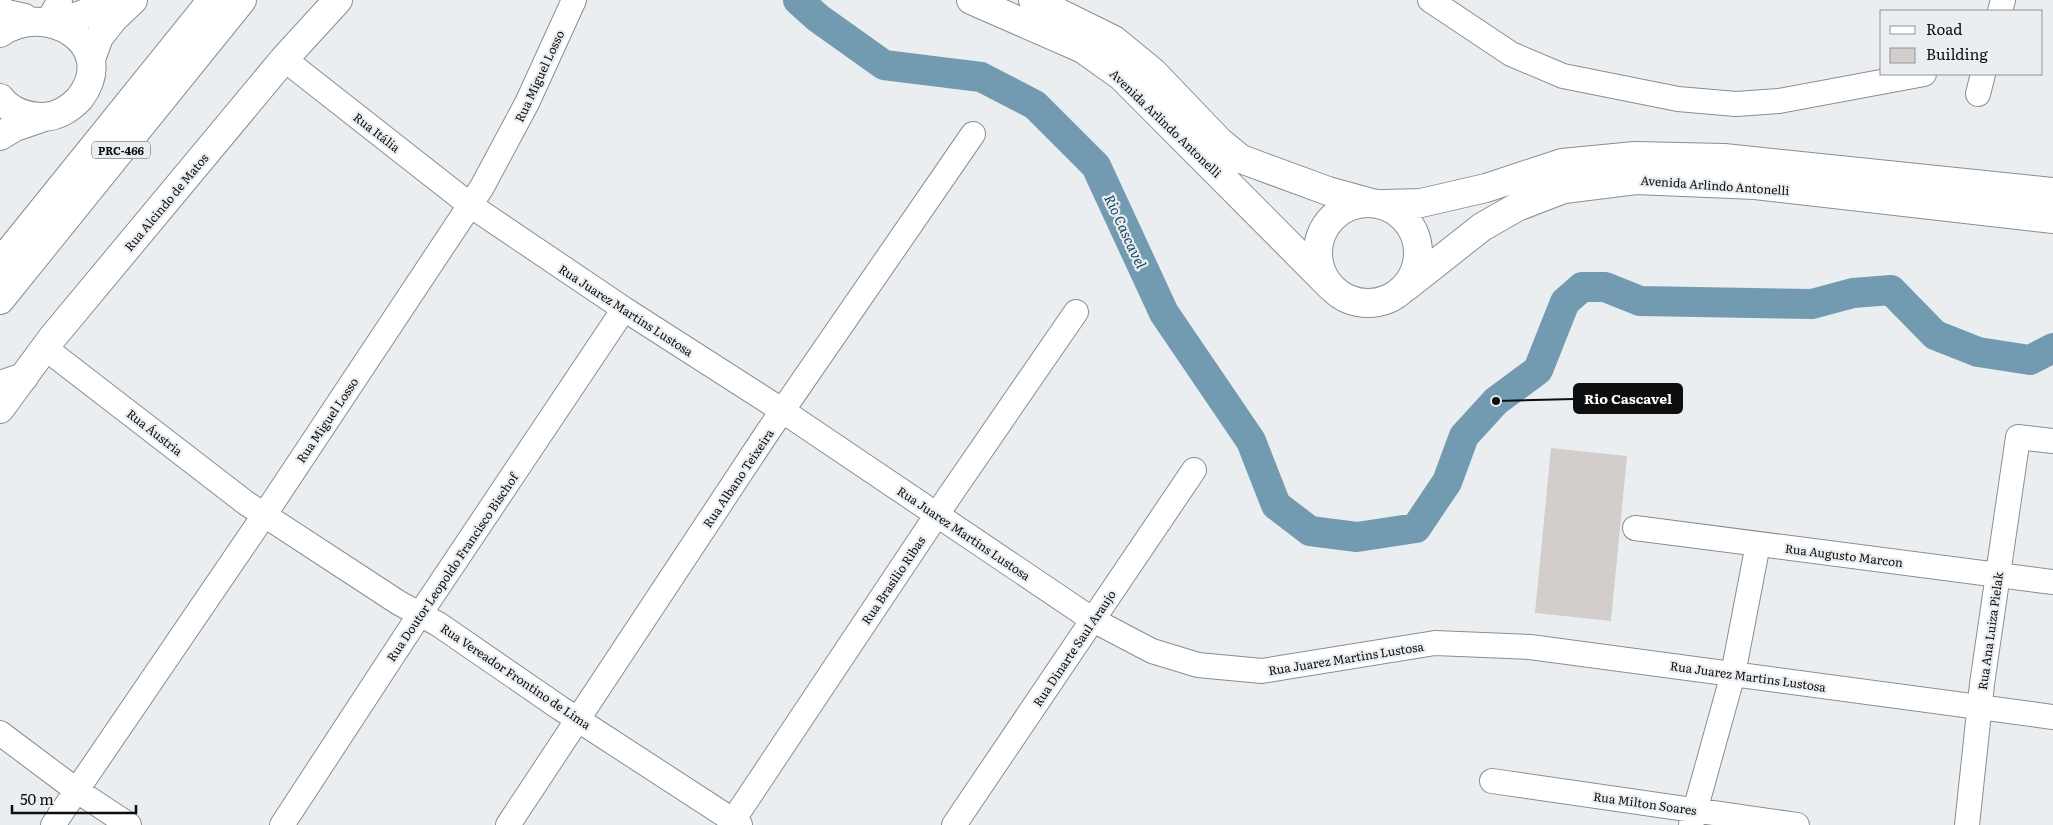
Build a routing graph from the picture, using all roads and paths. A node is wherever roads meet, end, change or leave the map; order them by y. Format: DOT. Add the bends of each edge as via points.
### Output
graph roads {
  1 [pos="118,0"];
  2 [pos="133,0"];
  3 [pos="212,0"];
  4 [pos="242,0"];
  5 [pos="338,0"];
  6 [pos="574,0"];
  7 [pos="971,0"];
  8 [pos="1033,0"];
  9 [pos="1430,0"];
  10 [pos="0,7"];
  11 [pos="48,12"];
  12 [pos="0,33"];
  13 [pos="91,59"];
  14 [pos="284,59"];
  15 [pos="1919,75"];
  16 [pos="0,98"];
  17 [pos="46,117"];
  18 [pos="973,134"];
  19 [pos="0,136"];
  20 [pos="61,189"];
  21 [pos="2053,192"];
  22 [pos="1376,203"];
  23 [pos="470,205"];
  24 [pos="2053,219"];
  25 [pos="0,251"];
  26 [pos="0,264"];
  27 [pos="1406,287"];
  28 [pos="1332,288"];
  29 [pos="0,300"];
  30 [pos="624,309"];
  31 [pos="1076,312"];
  32 [pos="45,348"];
  33 [pos="12,381"];
  34 [pos="0,409"];
  35 [pos="783,412"];
  36 [pos="2053,442"];
  37 [pos="1194,470"];
  38 [pos="264,514"];
  39 [pos="937,516"];
  40 [pos="1635,528"];
  41 [pos="1758,544"];
  42 [pos="1998,575"];
  43 [pos="2053,582"];
  44 [pos="420,614"];
  45 [pos="1093,620"];
  46 [pos="1733,674"];
  47 [pos="1979,707"];
  48 [pos="2053,717"];
  49 [pos="578,719"];
  50 [pos="0,733"];
  51 [pos="1492,781"];
  52 [pos="76,790"];
  53 [pos="1693,818"];
  54 [pos="734,823"];
  55 [pos="53,825"];
  56 [pos="129,825"];
  57 [pos="282,825"];
  58 [pos="508,825"];
  59 [pos="954,825"];
  60 [pos="1797,825"];
  61 [pos="1967,825"];
  1 -- 11 [label="main road" via="76,17"];
  2 -- 13 [label="main road" via="99,37"];
  3 -- 20 [label="main road, PRC-466"];
  4 -- 29 [label="main road, PRC-466"];
  5 -- 14 [label="main road, Rua Alcindo de Matos"];
  6 -- 23 [label="street, Rua Miguel Losso" via="527,103"];
  7 -- 28 [label="main road, Avenida Arlindo Antonelli" via="1083,49 1121,76"];
  8 -- 22 [label="main road, Avenida Arlindo Antonelli" via="1114,40 1153,72 1241,159 1328,191"];
  9 -- 15 [label="street" via="1511,54 1563,76 1678,99 1736,104 1779,101"];
  10 -- 11 [label="street" via="7,12"];
  11 -- 12 [label="main road" via="12,22"];
  11 -- 13 [label="main road" via="79,32"];
  13 -- 17 [label="main road" via="85,91 75,104"];
  14 -- 23 [label="street, Rua Itália"];
  14 -- 32 [label="main road, Rua Alcindo de Matos"];
  16 -- 17 [label="main road" via="15,111"];
  17 -- 19 [label="main road" via="21,124"];
  18 -- 35 [label="street, Rua Albano Teixeira"];
  20 -- 25 [label="main road, PRC-466"];
  20 -- 26 [label="main road, PRC-466"];
  21 -- 22 [label="main road, Avenida Arlindo Antonelli" via="1724,158 1635,156 1562,163 1486,188 1420,204"];
  22 -- 27 [label="main road, Avenida Arlindo Antonelli" via="1399,212 1410,224 1417,240 1419,256"];
  22 -- 28 [label="main road, Avenida Arlindo Antonelli" via="1351,205 1326,225 1319,241 1318,258 1322,274"];
  23 -- 30 [label="street, Rua Juarez Martins Lustosa"];
  23 -- 38 [label="street, Rua Miguel Losso"];
  24 -- 27 [label="main road, Avenida Arlindo Antonelli" via="1755,185 1636,180 1564,189 1517,207 1482,227"];
  27 -- 28 [label="main road, Avenida Arlindo Antonelli" via="1393,297 1361,303 1345,298"];
  30 -- 35 [label="street, Rua Juarez Martins Lustosa"];
  30 -- 44 [label="street, Rua Doutor Leopoldo Francisco Bischof"];
  31 -- 39 [label="street, Rua Brasilio Ribas"];
  32 -- 33 [label="main road, Rua Alcindo de Matos"];
  32 -- 38 [label="street, Rua Áustria"];
  33 -- 34 [label="main road, Rua Alcindo de Matos"];
  35 -- 39 [label="street, Rua Juarez Martins Lustosa"];
  35 -- 49 [label="street, Rua Albano Teixeira"];
  36 -- 42 [label="street, Rua Ana Luiza Pielak" via="2018,437"];
  37 -- 45 [label="street, Rua Dinarte Saul Araujo"];
  38 -- 44 [label="street, Rua Vereador Frontino de Lima"];
  38 -- 52 [label="street, Rua Miguel Losso"];
  39 -- 45 [label="street, Rua Juarez Martins Lustosa"];
  39 -- 54 [label="street, Rua Brasilio Ribas"];
  40 -- 41 [label="street, Rua Augusto Marcon"];
  41 -- 42 [label="street, Rua Augusto Marcon"];
  41 -- 46 [label="street"];
  42 -- 43 [label="street, Rua Augusto Marcon"];
  42 -- 47 [label="street, Rua Ana Luiza Pielak"];
  44 -- 49 [label="street, Rua Vereador Frontino de Lima"];
  44 -- 57 [label="street, Rua Doutor Leopoldo Francisco Bischof"];
  45 -- 46 [label="street, Rua Juarez Martins Lustosa" via="1152,651 1198,665 1262,671 1435,643 1530,647"];
  45 -- 59 [label="street, Rua Dinarte Saul Araujo"];
  46 -- 47 [label="street, Rua Juarez Martins Lustosa"];
  46 -- 53 [label="street"];
  47 -- 48 [label="street, Rua Juarez Martins Lustosa"];
  47 -- 61 [label="street, Rua Ana Luiza Pielak"];
  49 -- 54 [label="street, Rua Vereador Frontino de Lima"];
  49 -- 58 [label="street, Rua Albano Teixeira"];
  50 -- 52 [label="street"];
  51 -- 53 [label="street, Rua Milton Soares"];
  52 -- 55 [label="street, Rua Miguel Losso"];
  52 -- 56 [label="street"];
  53 -- 60 [label="street, Rua Milton Soares"];
}
